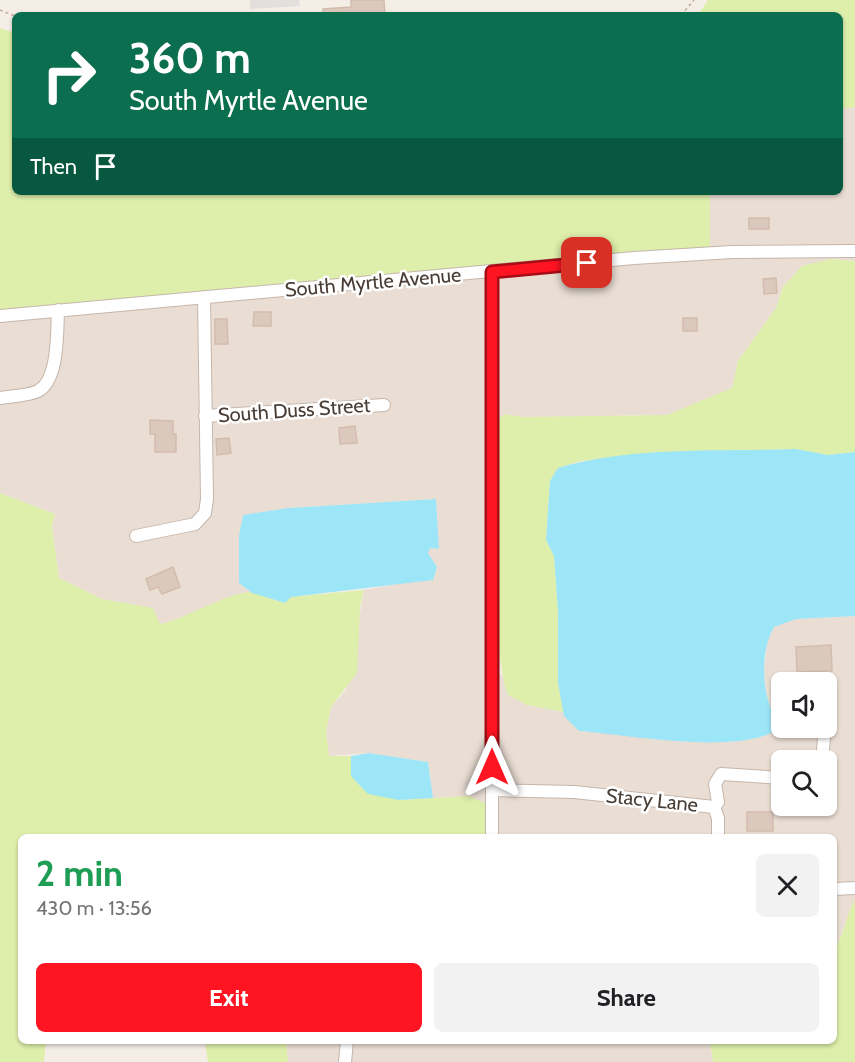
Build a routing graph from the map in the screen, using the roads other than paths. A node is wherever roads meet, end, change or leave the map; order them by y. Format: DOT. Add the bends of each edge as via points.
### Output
graph roads {
  1 [pos="855,251"];
  2 [pos="492,272"];
  3 [pos="204,297"];
  4 [pos="58,310"];
  5 [pos="0,316"];
  6 [pos="0,398"];
  7 [pos="384,405"];
  8 [pos="205,416"];
  9 [pos="136,536"];
  10 [pos="771,777"];
  11 [pos="492,790"];
  12 [pos="714,807"];
  13 [pos="492,834"];
  14 [pos="718,834"];
  15 [pos="855,888"];
  16 [pos="837,889"];
  17 [pos="346,1044"];
  18 [pos="345,1062"];
  1 -- 2 [label="street, South Myrtle Avenue" via="732,252"];
  2 -- 3 [label="street, South Myrtle Avenue"];
  2 -- 11 [label="street"];
  3 -- 4 [label="street, South Myrtle Avenue"];
  3 -- 8 [label="street"];
  4 -- 5 [label="street, South Myrtle Avenue"];
  4 -- 6 [label="street" via="56,354 49,379 38,391"];
  7 -- 8 [label="street, South Duss Street"];
  8 -- 9 [label="street" via="205,513 195,524"];
  10 -- 12 [label="street, Stacy Lane" via="721,774 715,784 718,802"];
  11 -- 12 [label="street, Stacy Lane" via="574,792"];
  11 -- 13 [label="street"];
  12 -- 14 [label="street"];
  15 -- 16 [label="street"];
  17 -- 18 [label="street"];
}
